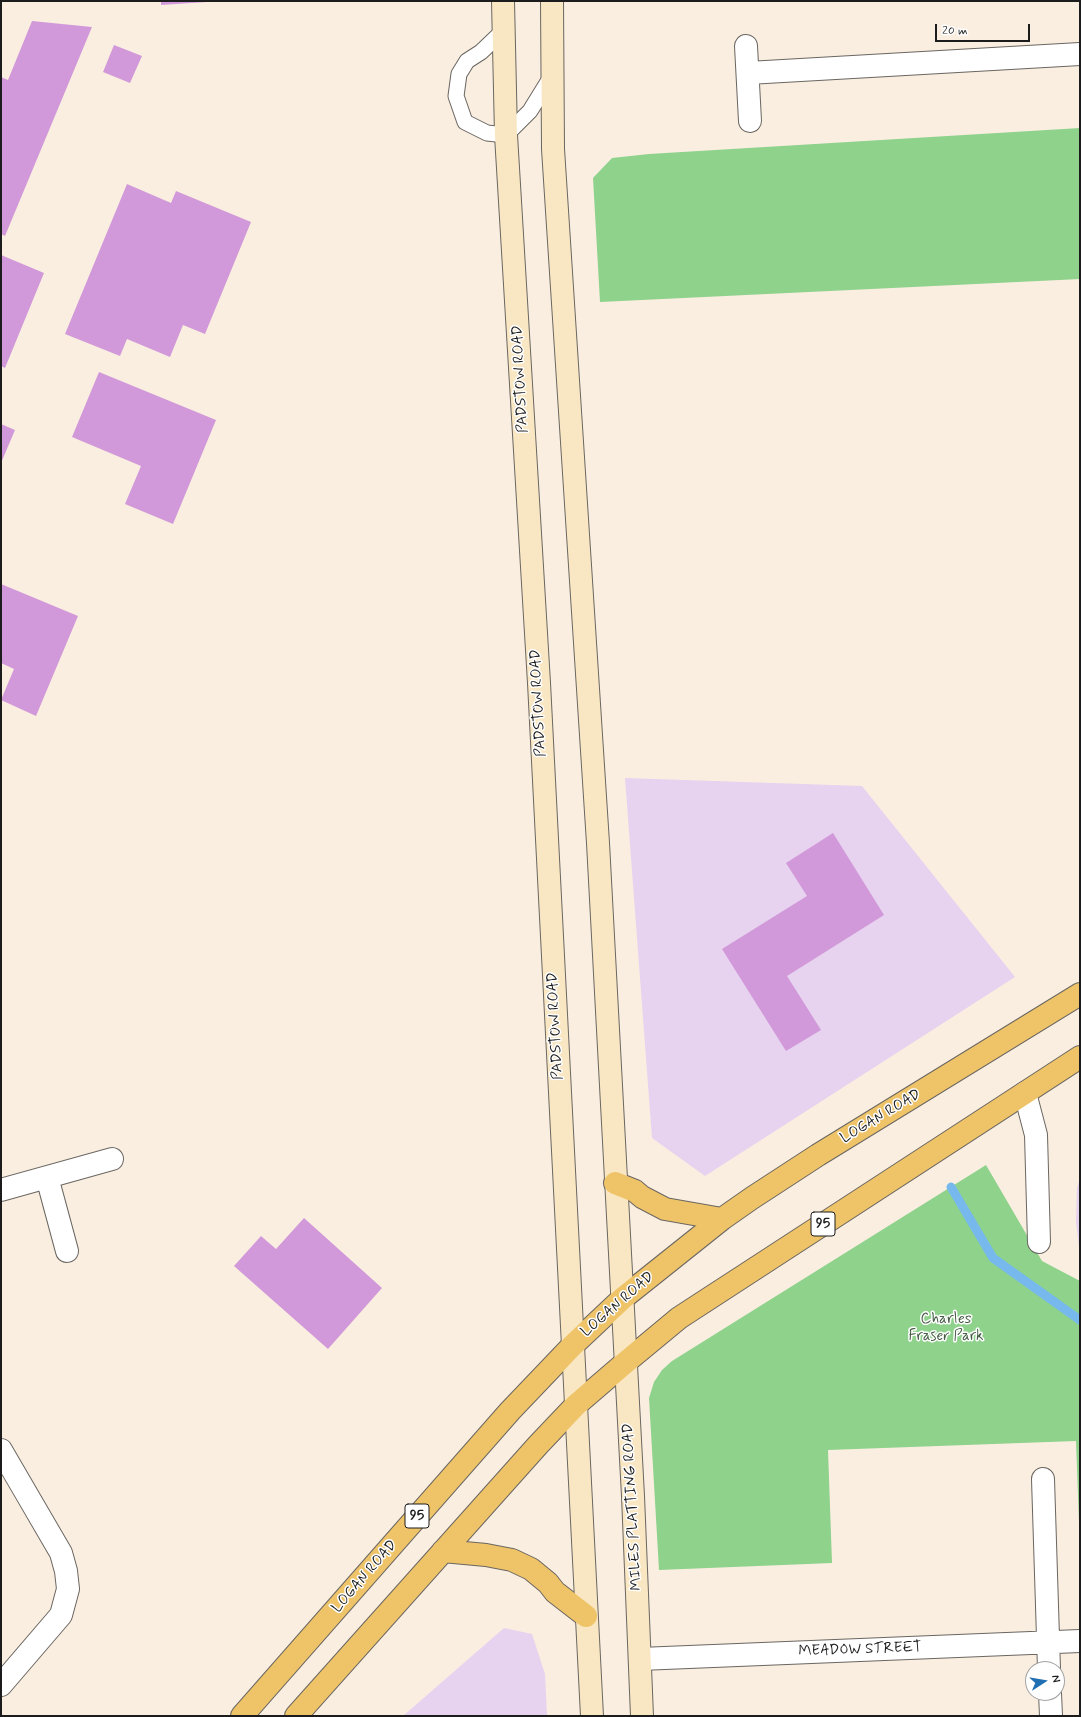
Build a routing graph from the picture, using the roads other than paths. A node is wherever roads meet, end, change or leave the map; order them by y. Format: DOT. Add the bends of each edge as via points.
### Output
graph roads {
  1 [pos="503,1"];
  2 [pos="552,1"];
  3 [pos="503,31"];
  4 [pos="746,46"];
  5 [pos="1080,54"];
  6 [pos="748,73"];
  7 [pos="551,77"];
  8 [pos="750,121"];
  9 [pos="506,135"];
  10 [pos="1080,994"];
  11 [pos="1080,1057"];
  12 [pos="1025,1092"];
  13 [pos="112,1159"];
  14 [pos="47,1177"];
  15 [pos="615,1183"];
  16 [pos="1,1190"];
  17 [pos="722,1219"];
  18 [pos="1038,1242"];
  19 [pos="67,1251"];
  20 [pos="622,1298"];
  21 [pos="573,1345"];
  22 [pos="626,1362"];
  23 [pos="576,1405"];
  24 [pos="1,1450"];
  25 [pos="1043,1479"];
  26 [pos="443,1551"];
  27 [pos="586,1616"];
  28 [pos="1080,1641"];
  29 [pos="1048,1643"];
  30 [pos="640,1659"];
  31 [pos="1049,1661"];
  32 [pos="1,1685"];
  33 [pos="1050,1701"];
  34 [pos="242,1716"];
  35 [pos="296,1716"];
  36 [pos="592,1716"];
  37 [pos="642,1716"];
  38 [pos="1051,1716"];
  1 -- 3 [label="main road, PADSTOW ROAD"];
  2 -- 7 [label="main road"];
  3 -- 9 [label="main road, PADSTOW ROAD"];
  3 -- 9 [label="lane" via="481,52 466,61 459,74 456,96 465,122 486,133"];
  4 -- 6 [label="street"];
  5 -- 6 [label="street"];
  6 -- 8 [label="street"];
  7 -- 9 [label="lane" via="530,111"];
  7 -- 15 [label="main road" via="554,165 598,843"];
  9 -- 21 [label="main road, PADSTOW ROAD" via="539,684"];
  10 -- 17 [label="main road, LOGAN ROAD / 95" via="818,1155"];
  11 -- 12 [label="main road, 95"];
  12 -- 18 [label="street" via="1036,1135"];
  12 -- 22 [label="main road, 95" via="679,1318"];
  13 -- 14 [label="street"];
  14 -- 16 [label="street"];
  14 -- 19 [label="street"];
  15 -- 17 [label="main road" via="635,1191 665,1209"];
  15 -- 20 [label="main road"];
  17 -- 20 [label="main road, LOGAN ROAD / 95"];
  20 -- 21 [label="main road, LOGAN ROAD / 95"];
  20 -- 22 [label="main road, MILES PLATTING ROAD"];
  21 -- 23 [label="main road, PADSTOW ROAD"];
  21 -- 34 [label="main road, LOGAN ROAD / 95" via="510,1411"];
  22 -- 23 [label="main road, 95"];
  22 -- 30 [label="main road, MILES PLATTING ROAD"];
  23 -- 26 [label="main road, 95"];
  23 -- 27 [label="main road"];
  24 -- 32 [label="street" via="61,1553 68,1589 61,1615"];
  25 -- 29 [label="street"];
  26 -- 27 [label="main road" via="512,1560 531,1569"];
  26 -- 35 [label="main road, 95"];
  27 -- 36 [label="main road"];
  28 -- 29 [label="street, MEADOW STREET"];
  29 -- 30 [label="street, MEADOW STREET"];
  29 -- 31 [label="street"];
  30 -- 37 [label="main road, MILES PLATTING ROAD"];
  33 -- 38 [label="street"];
}
